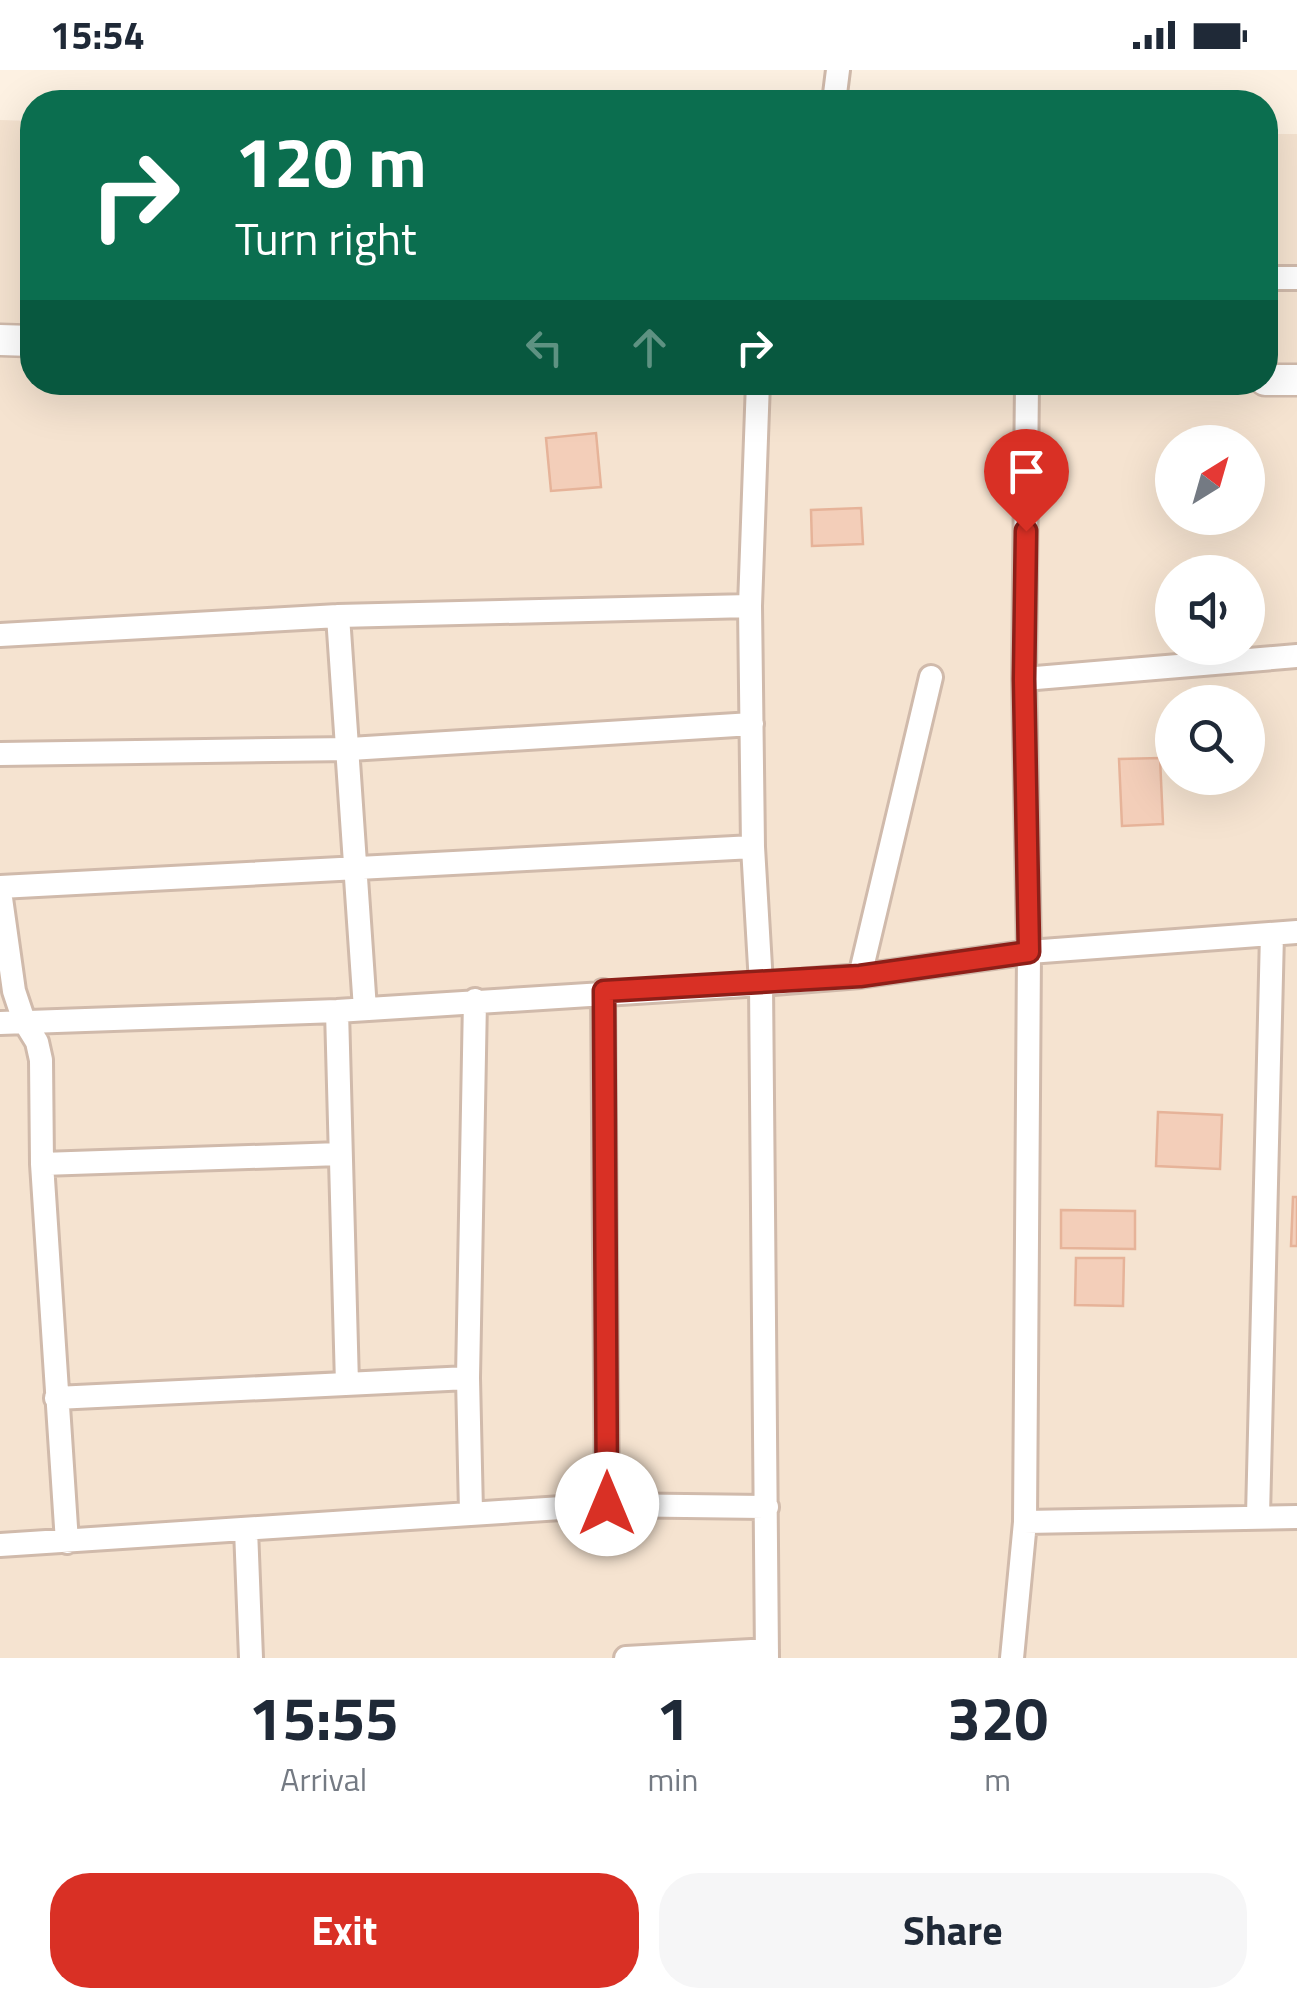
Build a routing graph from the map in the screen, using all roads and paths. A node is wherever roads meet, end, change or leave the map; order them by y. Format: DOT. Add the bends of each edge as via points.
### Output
graph roads {
  1 [pos="758,395"];
  2 [pos="1027,395"];
  3 [pos="750,606"];
  4 [pos="338,616"];
  5 [pos="0,635"];
  6 [pos="1297,656"];
  7 [pos="931,677"];
  8 [pos="1024,679"];
  9 [pos="752,724"];
  10 [pos="350,749"];
  11 [pos="0,754"];
  12 [pos="753,847"];
  13 [pos="357,868"];
  14 [pos="0,889"];
  15 [pos="1297,932"];
  16 [pos="1272,934"];
  17 [pos="1029,952"];
  18 [pos="860,976"];
  19 [pos="761,984"];
  20 [pos="604,991"];
  21 [pos="475,1000"];
  22 [pos="365,1009"];
  23 [pos="336,1010"];
  24 [pos="12,1022"];
  25 [pos="340,1154"];
  26 [pos="42,1164"];
  27 [pos="468,1378"];
  28 [pos="347,1384"];
  29 [pos="56,1398"];
  30 [pos="607,1504"];
  31 [pos="767,1506"];
  32 [pos="471,1512"];
  33 [pos="1258,1516"];
  34 [pos="1297,1517"];
  35 [pos="1025,1522"];
  36 [pos="246,1529"];
  37 [pos="67,1542"];
  38 [pos="0,1545"];
  39 [pos="766,1654"];
  40 [pos="250,1658"];
  41 [pos="626,1658"];
  42 [pos="1012,1658"];
  1 -- 3 [label="street"];
  2 -- 8 [label="street"];
  3 -- 4 [label="street"];
  3 -- 9 [label="street"];
  4 -- 5 [label="street"];
  4 -- 10 [label="street"];
  6 -- 8 [label="street"];
  7 -- 18 [label="street"];
  8 -- 17 [label="street"];
  9 -- 10 [label="street"];
  9 -- 12 [label="street"];
  10 -- 11 [label="street"];
  10 -- 13 [label="street"];
  12 -- 13 [label="street"];
  12 -- 19 [label="street"];
  13 -- 14 [label="street"];
  13 -- 22 [label="street"];
  14 -- 24 [label="street"];
  15 -- 16 [label="street"];
  16 -- 17 [label="street"];
  16 -- 33 [label="street"];
  17 -- 18 [label="street"];
  17 -- 35 [label="street"];
  18 -- 19 [label="street"];
  19 -- 20 [label="street"];
  19 -- 31 [label="street"];
  20 -- 21 [label="street"];
  20 -- 30 [label="street"];
  21 -- 22 [label="street"];
  21 -- 27 [label="street"];
  22 -- 23 [label="street"];
  23 -- 24 [label="street"];
  23 -- 25 [label="street"];
  24 -- 26 [label="street" via="37,1042 41,1060"];
  25 -- 26 [label="street"];
  25 -- 28 [label="street"];
  26 -- 29 [label="street"];
  27 -- 28 [label="street"];
  27 -- 32 [label="street"];
  28 -- 29 [label="street"];
  29 -- 37 [label="street"];
  30 -- 31 [label="street"];
  30 -- 32 [label="street"];
  31 -- 39 [label="street"];
  32 -- 36 [label="street"];
  33 -- 34 [label="street"];
  33 -- 35 [label="street"];
  35 -- 42 [label="street"];
  36 -- 37 [label="street"];
  36 -- 40 [label="street"];
  37 -- 38 [label="street"];
  39 -- 41 [label="street"];
}
